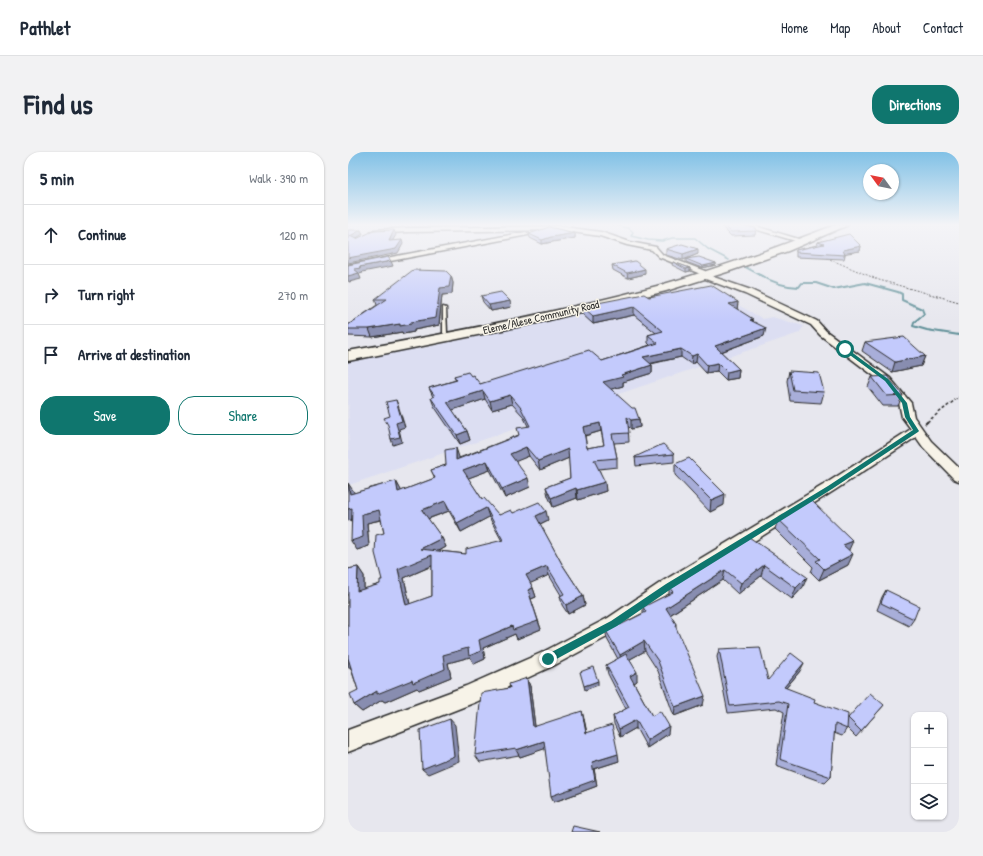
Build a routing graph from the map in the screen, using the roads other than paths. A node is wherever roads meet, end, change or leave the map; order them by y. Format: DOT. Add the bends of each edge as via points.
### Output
graph roads {
  1 [pos="402,257"];
  2 [pos="663,257"];
  3 [pos="752,257"];
  4 [pos="759,257"];
  5 [pos="348,267"];
  6 [pos="704,274"];
  7 [pos="444,308"];
  8 [pos="445,333"];
  9 [pos="348,352"];
  10 [pos="348,356"];
  11 [pos="916,431"];
  12 [pos="959,476"];
  13 [pos="348,740"];
  1 -- 5 [label="street"];
  2 -- 6 [label="street"];
  3 -- 6 [label="main road, Eleme/Alese Community Road"];
  4 -- 6 [label="main road, Eleme/Alese Community Road"];
  6 -- 8 [label="main road, Eleme/Alese Community Road"];
  6 -- 10 [label="main road, Eleme/Alese Community Road" via="649,292 510,325"];
  6 -- 11 [label="street" via="814,324 886,380 905,403 908,417"];
  7 -- 8 [label="lane"];
  8 -- 9 [label="main road, Eleme/Alese Community Road"];
  11 -- 12 [label="street"];
  11 -- 13 [label="street" via="607,627 548,659 468,695"];
}
